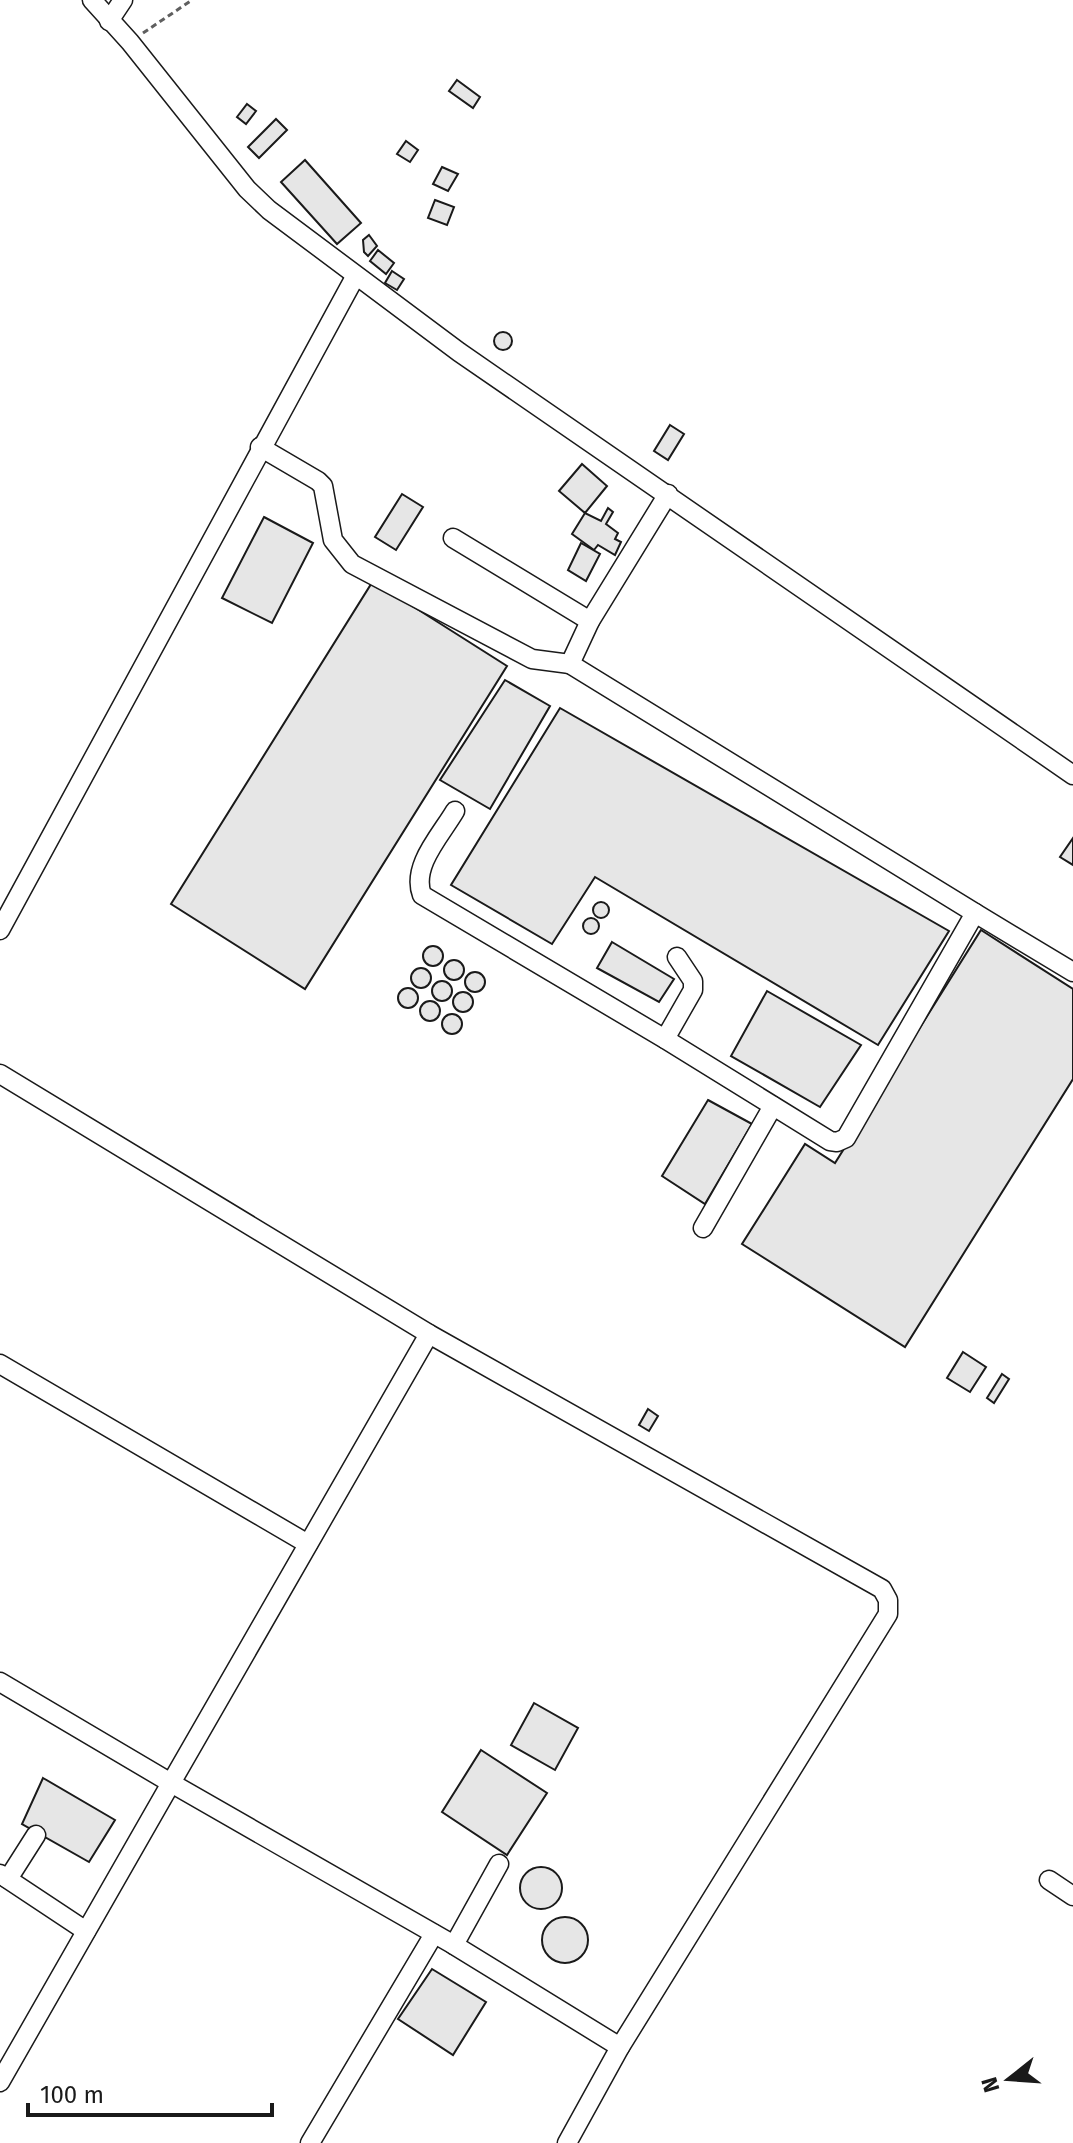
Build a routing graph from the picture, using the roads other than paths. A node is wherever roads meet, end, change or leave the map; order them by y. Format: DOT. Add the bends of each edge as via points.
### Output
graph roads {
  1 [pos="92,0"];
  2 [pos="123,0"];
  3 [pos="109,21"];
  4 [pos="355,277"];
  5 [pos="260,447"];
  6 [pos="668,494"];
  7 [pos="453,538"];
  8 [pos="590,621"];
  9 [pos="570,664"];
  10 [pos="1073,775"];
  11 [pos="455,811"];
  12 [pos="975,913"];
  13 [pos="0,930"];
  14 [pos="677,957"];
  15 [pos="1073,972"];
  16 [pos="665,1039"];
  17 [pos="0,1074"];
  18 [pos="773,1106"];
  19 [pos="703,1228"];
  20 [pos="429,1334"];
  21 [pos="0,1364"];
  22 [pos="308,1544"];
  23 [pos="0,1682"];
  24 [pos="171,1783"];
  25 [pos="36,1835"];
  26 [pos="499,1864"];
  27 [pos="4,1876"];
  28 [pos="1049,1880"];
  29 [pos="1073,1896"];
  30 [pos="86,1931"];
  31 [pos="434,1934"];
  32 [pos="454,1945"];
  33 [pos="620,2047"];
  34 [pos="0,2082"];
  35 [pos="310,2143"];
  36 [pos="567,2143"];
  1 -- 3 [label="street"];
  2 -- 3 [label="street"];
  3 -- 4 [label="street" via="256,198"];
  4 -- 5 [label="street"];
  4 -- 6 [label="street"];
  5 -- 9 [label="street" via="323,486 333,540 352,564 532,659"];
  5 -- 13 [label="street"];
  6 -- 8 [label="street"];
  6 -- 10 [label="street"];
  7 -- 8 [label="street"];
  8 -- 9 [label="street"];
  9 -- 12 [label="street"];
  11 -- 16 [label="street" via="420,869 422,895"];
  12 -- 15 [label="street"];
  12 -- 18 [label="street" via="846,1138 830,1141"];
  14 -- 16 [label="street" via="693,990"];
  16 -- 18 [label="street"];
  17 -- 20 [label="street"];
  18 -- 19 [label="street"];
  20 -- 22 [label="street"];
  20 -- 33 [label="street" via="882,1589 888,1600 888,1614"];
  21 -- 22 [label="street"];
  22 -- 24 [label="street"];
  23 -- 24 [label="street"];
  24 -- 30 [label="street"];
  24 -- 31 [label="street"];
  25 -- 27 [label="street"];
  26 -- 32 [label="street"];
  27 -- 30 [label="street"];
  28 -- 29 [label="street"];
  30 -- 34 [label="street"];
  31 -- 32 [label="street"];
  31 -- 35 [label="street"];
  32 -- 33 [label="street"];
  33 -- 36 [label="street"];
}
